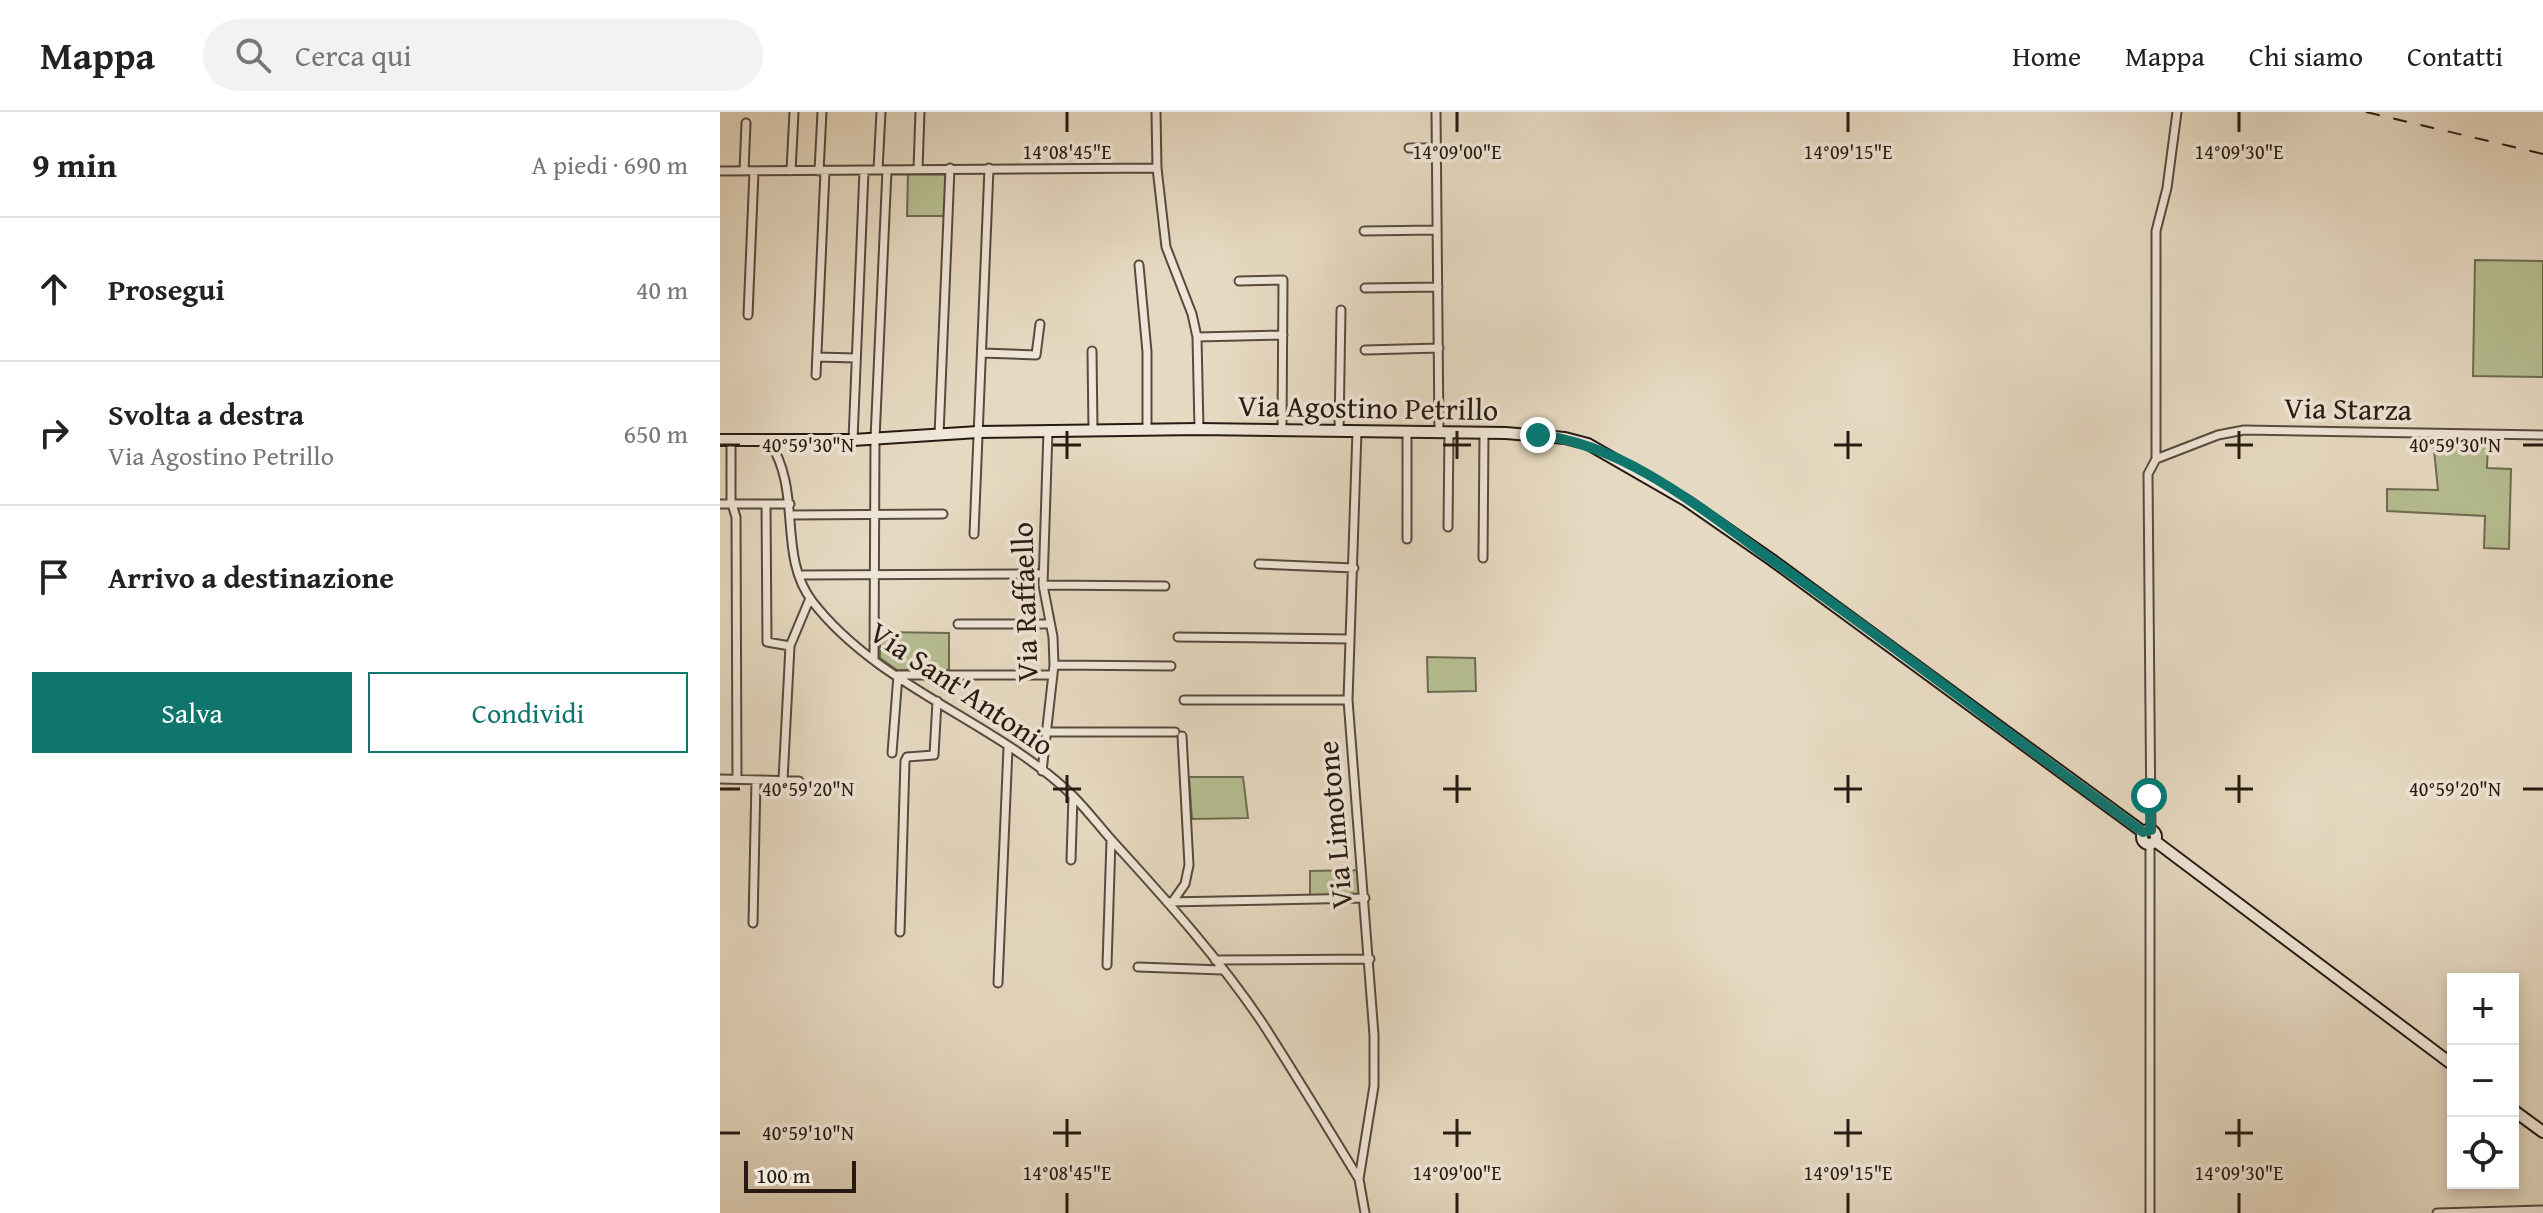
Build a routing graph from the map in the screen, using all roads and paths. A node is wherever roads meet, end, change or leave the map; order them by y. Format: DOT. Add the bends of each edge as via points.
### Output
graph roads {
  1 [pos="794,112"];
  2 [pos="822,112"];
  3 [pos="881,112"];
  4 [pos="920,112"];
  5 [pos="1156,112"];
  6 [pos="1436,112"];
  7 [pos="2177,112"];
  8 [pos="746,123"];
  9 [pos="1409,148"];
  10 [pos="1437,148"];
  11 [pos="950,168"];
  12 [pos="989,168"];
  13 [pos="1157,168"];
  14 [pos="918,169"];
  15 [pos="883,170"];
  16 [pos="720,171"];
  17 [pos="744,171"];
  18 [pos="754,171"];
  19 [pos="791,171"];
  20 [pos="822,171"];
  21 [pos="864,171"];
  22 [pos="1437,230"];
  23 [pos="1364,231"];
  24 [pos="1139,265"];
  25 [pos="1239,281"];
  26 [pos="1438,287"];
  27 [pos="1365,288"];
  28 [pos="1341,310"];
  29 [pos="748,315"];
  30 [pos="1040,324"];
  31 [pos="1283,335"];
  32 [pos="1197,337"];
  33 [pos="1439,348"];
  34 [pos="1365,350"];
  35 [pos="1092,351"];
  36 [pos="982,353"];
  37 [pos="817,357"];
  38 [pos="856,358"];
  39 [pos="816,375"];
  40 [pos="1199,429"];
  41 [pos="1093,430"];
  42 [pos="1147,430"];
  43 [pos="1282,430"];
  44 [pos="1048,431"];
  45 [pos="1339,431"];
  46 [pos="1357,431"];
  47 [pos="1407,431"];
  48 [pos="978,432"];
  49 [pos="1444,432"];
  50 [pos="1484,433"];
  51 [pos="939,435"];
  52 [pos="2543,435"];
  53 [pos="875,439"];
  54 [pos="726,440"];
  55 [pos="853,440"];
  56 [pos="769,441"];
  57 [pos="2156,459"];
  58 [pos="720,504"];
  59 [pos="732,504"];
  60 [pos="766,504"];
  61 [pos="790,504"];
  62 [pos="874,514"];
  63 [pos="943,514"];
  64 [pos="791,515"];
  65 [pos="1448,527"];
  66 [pos="974,534"];
  67 [pos="1407,539"];
  68 [pos="1483,558"];
  69 [pos="1259,564"];
  70 [pos="1354,568"];
  71 [pos="1043,574"];
  72 [pos="799,575"];
  73 [pos="874,575"];
  74 [pos="1043,585"];
  75 [pos="1165,586"];
  76 [pos="810,598"];
  77 [pos="958,624"];
  78 [pos="1049,624"];
  79 [pos="1178,637"];
  80 [pos="1350,639"];
  81 [pos="790,646"];
  82 [pos="874,660"];
  83 [pos="1171,666"];
  84 [pos="1053,670"];
  85 [pos="898,675"];
  86 [pos="1184,700"];
  87 [pos="1348,700"];
  88 [pos="937,701"];
  89 [pos="1047,732"];
  90 [pos="1008,748"];
  91 [pos="892,753"];
  92 [pos="1042,771"];
  93 [pos="720,779"];
  94 [pos="737,779"];
  95 [pos="756,780"];
  96 [pos="783,780"];
  97 [pos="799,781"];
  98 [pos="1073,796"];
  99 [pos="2150,837"];
  100 [pos="1111,840"];
  101 [pos="1071,860"];
  102 [pos="1365,898"];
  103 [pos="1170,901"];
  104 [pos="753,923"];
  105 [pos="900,932"];
  106 [pos="1370,959"];
  107 [pos="1215,960"];
  108 [pos="1107,965"];
  109 [pos="1138,967"];
  110 [pos="1222,970"];
  111 [pos="998,983"];
  112 [pos="2447,1060"];
  113 [pos="2519,1114"];
  114 [pos="2543,1132"];
  115 [pos="1359,1179"];
  116 [pos="2543,1210"];
  117 [pos="1365,1213"];
  118 [pos="2149,1213"];
  119 [pos="2437,1213"];
  1 -- 19 [label="street"];
  2 -- 20 [label="street"];
  3 -- 15 [label="street"];
  4 -- 14 [label="street"];
  5 -- 13 [label="street"];
  6 -- 10 [label="street"];
  7 -- 57 [label="street" via="2156,231"];
  8 -- 17 [label="street"];
  9 -- 10 [label="street"];
  10 -- 22 [label="street"];
  11 -- 12 [label="street"];
  11 -- 14 [label="street"];
  11 -- 51 [label="street"];
  12 -- 13 [label="street"];
  12 -- 36 [label="street"];
  13 -- 32 [label="street" via="1166,247"];
  14 -- 15 [label="street"];
  15 -- 21 [label="street"];
  15 -- 53 [label="street"];
  16 -- 17 [label="street"];
  17 -- 18 [label="street"];
  18 -- 19 [label="street"];
  18 -- 29 [label="street"];
  19 -- 20 [label="street"];
  20 -- 21 [label="street"];
  20 -- 37 [label="street"];
  21 -- 38 [label="street"];
  22 -- 23 [label="street"];
  22 -- 26 [label="street"];
  24 -- 42 [label="street"];
  25 -- 31 [label="street" via="1283,280"];
  26 -- 27 [label="street"];
  26 -- 33 [label="street"];
  28 -- 45 [label="street"];
  30 -- 36 [label="street" via="1036,355"];
  31 -- 32 [label="street"];
  31 -- 43 [label="street"];
  32 -- 40 [label="street"];
  33 -- 34 [label="street"];
  33 -- 49 [label="street"];
  35 -- 41 [label="street"];
  36 -- 48 [label="street"];
  37 -- 38 [label="street"];
  37 -- 39 [label="street"];
  38 -- 55 [label="street"];
  40 -- 42 [label="street, Via Agostino Petrillo"];
  40 -- 43 [label="street, Via Agostino Petrillo"];
  41 -- 42 [label="street, Via Agostino Petrillo"];
  41 -- 44 [label="street, Via Agostino Petrillo"];
  43 -- 45 [label="street, Via Agostino Petrillo"];
  44 -- 48 [label="street, Via Agostino Petrillo"];
  44 -- 71 [label="street, Via Raffaello"];
  45 -- 46 [label="street, Via Agostino Petrillo"];
  46 -- 47 [label="street, Via Agostino Petrillo"];
  46 -- 70 [label="street, Via Limotone"];
  47 -- 49 [label="street, Via Agostino Petrillo"];
  47 -- 67 [label="street"];
  48 -- 51 [label="street, Via Agostino Petrillo"];
  48 -- 66 [label="street"];
  49 -- 50 [label="street, Via Agostino Petrillo"];
  49 -- 65 [label="street"];
  50 -- 68 [label="street"];
  50 -- 99 [label="street, Via Agostino Petrillo" via="1565,438 1620,460 1861,623"];
  51 -- 53 [label="street, Via Agostino Petrillo"];
  52 -- 57 [label="street, Via Starza" via="2244,430"];
  53 -- 55 [label="street, Via Agostino Petrillo"];
  53 -- 62 [label="street"];
  54 -- 56 [label="street, Via Agostino Petrillo"];
  54 -- 59 [label="street"];
  55 -- 56 [label="street, Via Agostino Petrillo"];
  56 -- 61 [label="street, Via Sant'Antonio" via="784,467"];
  57 -- 99 [label="street" via="2148,474"];
  58 -- 59 [label="street"];
  59 -- 60 [label="street"];
  59 -- 94 [label="street"];
  60 -- 61 [label="street"];
  60 -- 81 [label="street" via="767,642"];
  61 -- 64 [label="street, Via Sant'Antonio"];
  62 -- 63 [label="street"];
  62 -- 64 [label="street"];
  62 -- 73 [label="street"];
  64 -- 72 [label="street, Via Sant'Antonio"];
  69 -- 70 [label="street"];
  70 -- 80 [label="street, Via Limotone"];
  71 -- 73 [label="street"];
  71 -- 74 [label="street, Via Raffaello"];
  72 -- 73 [label="street"];
  72 -- 76 [label="street, Via Sant'Antonio"];
  73 -- 82 [label="street"];
  74 -- 75 [label="street"];
  74 -- 78 [label="street, Via Raffaello"];
  76 -- 81 [label="street"];
  76 -- 82 [label="street, Via Sant'Antonio" via="846,639"];
  77 -- 78 [label="street"];
  78 -- 84 [label="street, Via Raffaello"];
  79 -- 80 [label="street"];
  80 -- 87 [label="street, Via Limotone"];
  81 -- 96 [label="street"];
  82 -- 85 [label="street, Via Sant'Antonio"];
  83 -- 84 [label="street"];
  84 -- 85 [label="street"];
  84 -- 89 [label="street, Via Raffaello"];
  85 -- 88 [label="street, Via Sant'Antonio"];
  85 -- 91 [label="street"];
  86 -- 87 [label="street"];
  87 -- 102 [label="street, Via Limotone"];
  88 -- 90 [label="street, Via Sant'Antonio"];
  88 -- 105 [label="street" via="934,755 905,761"];
  89 -- 92 [label="street, Via Raffaello"];
  89 -- 103 [label="street" via="1178,734 1189,865 1185,884"];
  90 -- 92 [label="street, Via Sant'Antonio"];
  90 -- 111 [label="street"];
  92 -- 98 [label="street, Via Sant'Antonio"];
  93 -- 94 [label="street"];
  94 -- 95 [label="street"];
  95 -- 96 [label="street"];
  95 -- 104 [label="street"];
  96 -- 97 [label="street"];
  98 -- 100 [label="street, Via Sant'Antonio"];
  98 -- 101 [label="street"];
  99 -- 112 [label="street, Via Agostino Petrillo"];
  99 -- 118 [label="street"];
  100 -- 103 [label="street, Via Sant'Antonio"];
  100 -- 108 [label="street"];
  102 -- 103 [label="street"];
  102 -- 106 [label="street, Via Limotone"];
  103 -- 107 [label="street, Via Sant'Antonio"];
  106 -- 107 [label="street"];
  106 -- 115 [label="street, Via Limotone" via="1374,1086"];
  107 -- 110 [label="street, Via Sant'Antonio"];
  109 -- 110 [label="street"];
  110 -- 115 [label="street, Via Sant'Antonio" via="1262,1023"];
  113 -- 114 [label="street"];
  115 -- 117 [label="street, Via Limotone"];
  116 -- 119 [label="street"];
}
